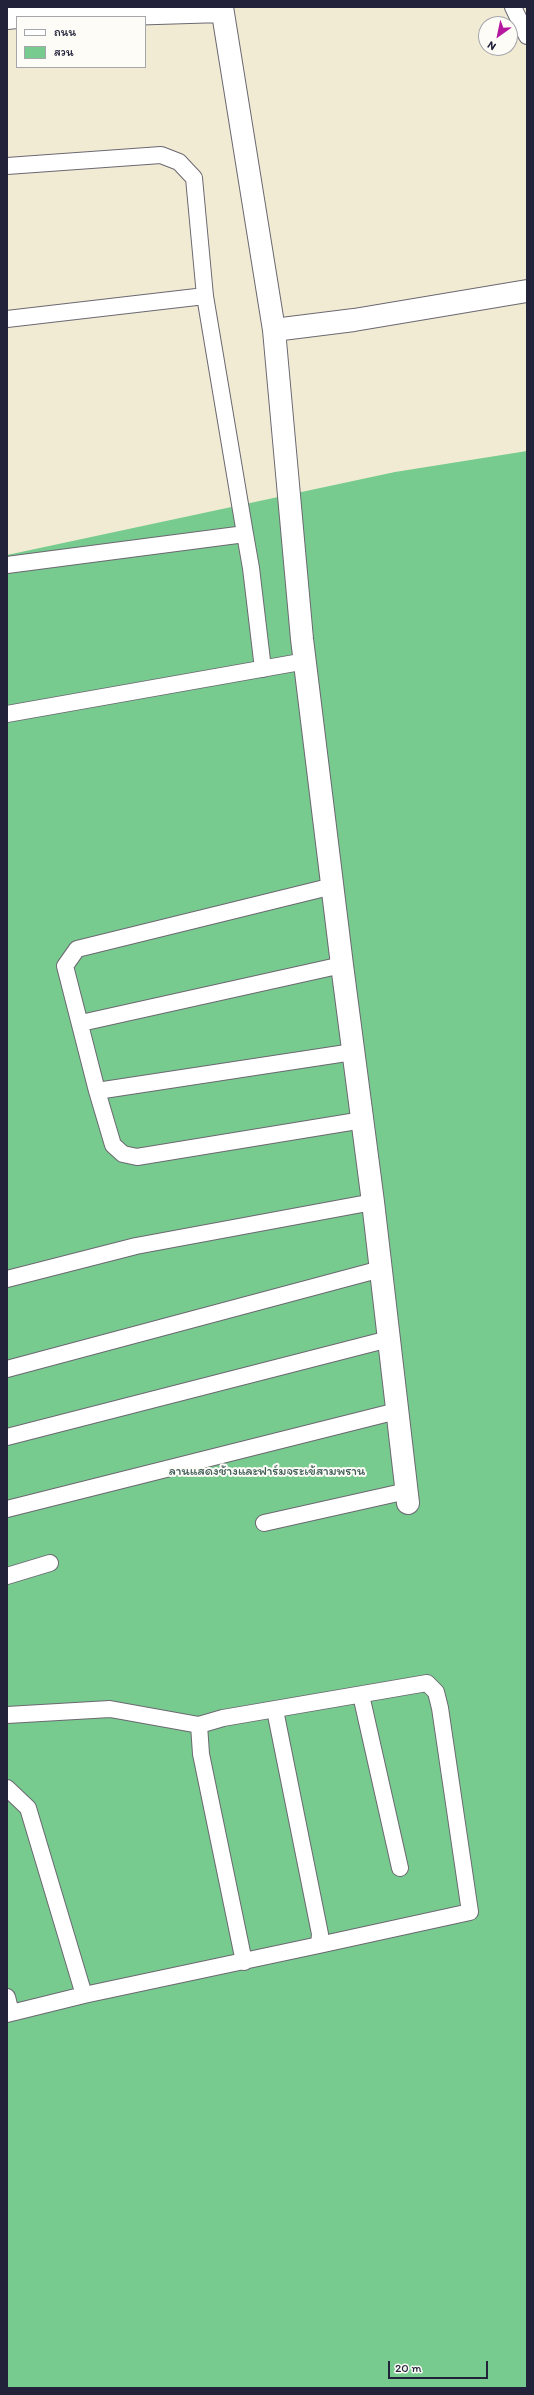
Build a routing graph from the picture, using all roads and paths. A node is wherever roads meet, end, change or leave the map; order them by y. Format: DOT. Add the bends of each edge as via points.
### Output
graph roads {
  1 [pos="513,7"];
  2 [pos="222,9"];
  3 [pos="51,16"];
  4 [pos="527,36"];
  5 [pos="7,166"];
  6 [pos="527,291"];
  7 [pos="205,296"];
  8 [pos="7,319"];
  9 [pos="274,330"];
  10 [pos="245,534"];
  11 [pos="7,565"];
  12 [pos="306,661"];
  13 [pos="263,669"];
  14 [pos="7,714"];
  15 [pos="333,886"];
  16 [pos="342,965"];
  17 [pos="81,1023"];
  18 [pos="353,1052"];
  19 [pos="97,1091"];
  20 [pos="363,1120"];
  21 [pos="373,1202"];
  22 [pos="381,1269"];
  23 [pos="7,1279"];
  24 [pos="389,1339"];
  25 [pos="7,1369"];
  26 [pos="397,1411"];
  27 [pos="7,1437"];
  28 [pos="407,1497"];
  29 [pos="7,1509"];
  30 [pos="264,1523"];
  31 [pos="50,1563"];
  32 [pos="7,1576"];
  33 [pos="361,1694"];
  34 [pos="275,1710"];
  35 [pos="7,1715"];
  36 [pos="199,1725"];
  37 [pos="7,1788"];
  38 [pos="400,1868"];
  39 [pos="319,1945"];
  40 [pos="244,1962"];
  41 [pos="84,1995"];
  42 [pos="7,1997"];
  43 [pos="9,2013"];
  1 -- 4 [label="lane"];
  2 -- 3 [label="street"];
  2 -- 9 [label="street"];
  5 -- 7 [label="lane" via="161,155 179,162 194,178"];
  6 -- 9 [label="street" via="354,320"];
  7 -- 8 [label="lane"];
  7 -- 10 [label="lane"];
  9 -- 12 [label="street"];
  10 -- 11 [label="lane"];
  10 -- 13 [label="lane"];
  12 -- 13 [label="lane"];
  12 -- 15 [label="street"];
  13 -- 14 [label="lane"];
  15 -- 16 [label="street"];
  15 -- 17 [label="lane" via="77,948 65,966"];
  16 -- 17 [label="lane"];
  16 -- 18 [label="street"];
  17 -- 19 [label="lane"];
  18 -- 19 [label="lane"];
  18 -- 20 [label="street"];
  19 -- 20 [label="lane" via="113,1145 123,1154 137,1157"];
  20 -- 21 [label="street"];
  21 -- 22 [label="street"];
  21 -- 23 [label="lane" via="136,1246"];
  22 -- 24 [label="street"];
  22 -- 25 [label="lane"];
  24 -- 26 [label="street"];
  24 -- 27 [label="lane"];
  26 -- 28 [label="street"];
  26 -- 29 [label="lane"];
  28 -- 30 [label="lane"];
  31 -- 32 [label="lane"];
  33 -- 34 [label="lane"];
  33 -- 38 [label="lane"];
  33 -- 39 [label="lane" via="427,1683 436,1692 470,1912"];
  34 -- 36 [label="lane" via="223,1718"];
  34 -- 39 [label="lane" via="320,1934"];
  35 -- 36 [label="lane" via="110,1709"];
  36 -- 40 [label="lane" via="201,1754"];
  37 -- 41 [label="lane" via="28,1808"];
  39 -- 40 [label="lane"];
  40 -- 41 [label="lane"];
  41 -- 43 [label="lane"];
  42 -- 43 [label="lane"];
}
